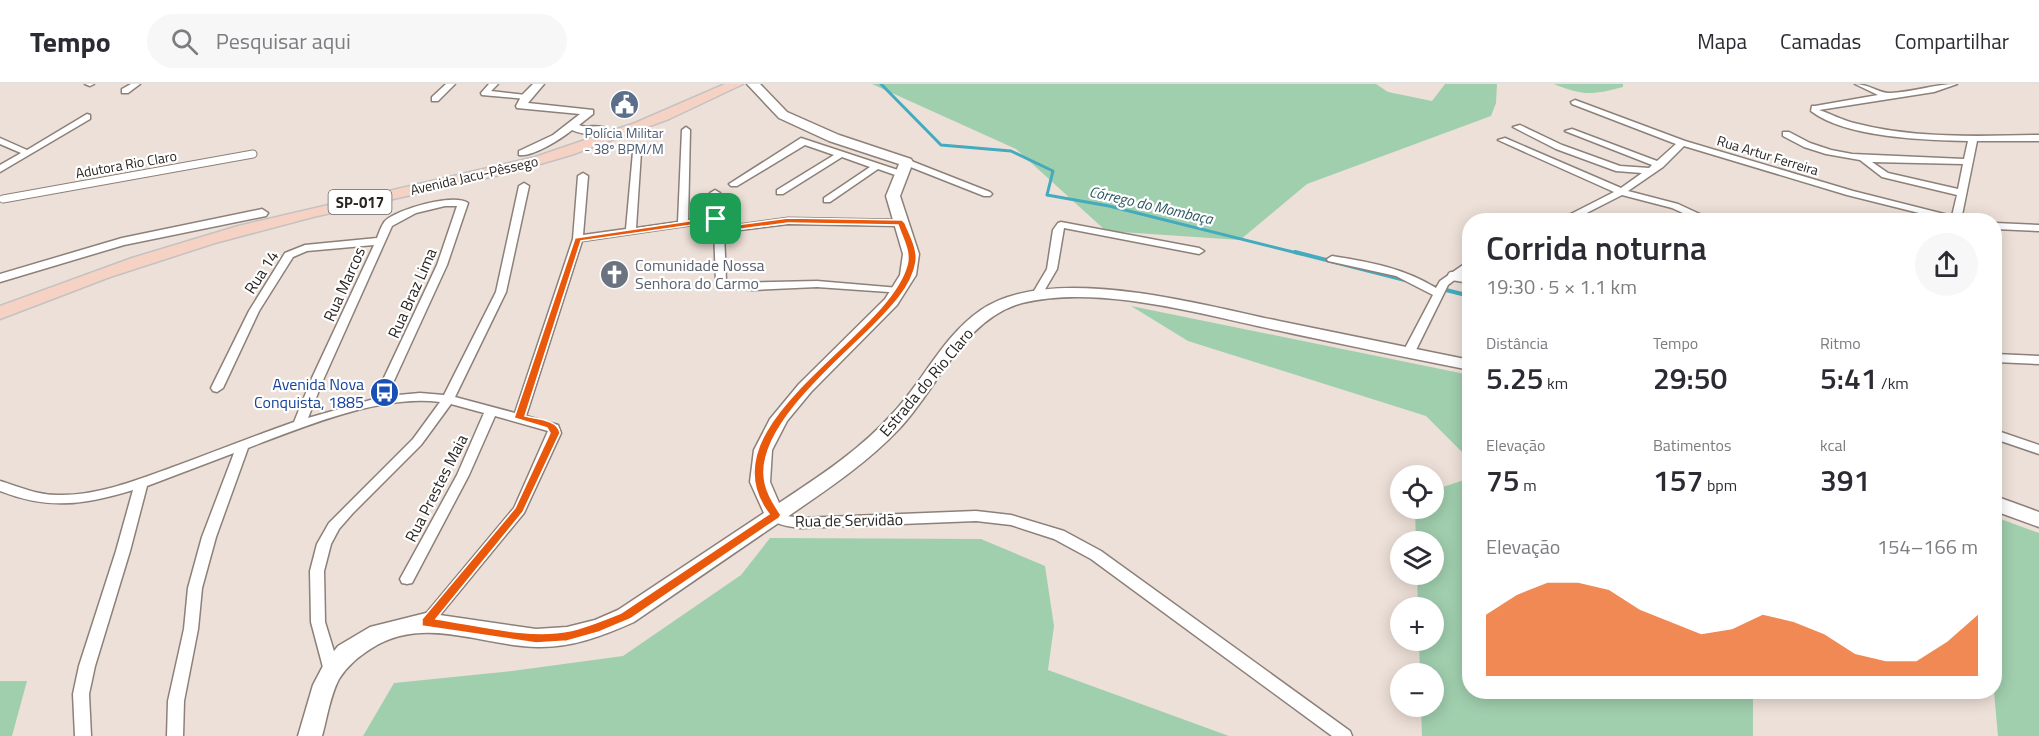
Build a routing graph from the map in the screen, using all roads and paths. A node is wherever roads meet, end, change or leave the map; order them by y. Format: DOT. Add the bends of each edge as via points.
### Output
graph roads {
  1 [pos="136,84"];
  2 [pos="451,84"];
  3 [pos="494,84"];
  4 [pos="539,84"];
  5 [pos="736,84"];
  6 [pos="753,84"];
  7 [pos="1859,84"];
  8 [pos="1953,84"];
  9 [pos="715,88"];
  10 [pos="125,91"];
  11 [pos="1887,96"];
  12 [pos="435,99"];
  13 [pos="524,100"];
  14 [pos="1575,102"];
  15 [pos="87,117"];
  16 [pos="571,126"];
  17 [pos="1517,127"];
  18 [pos="602,129"];
  19 [pos="686,129"];
  20 [pos="1569,131"];
  21 [pos="1786,134"];
  22 [pos="1972,138"];
  23 [pos="2039,138"];
  24 [pos="1502,140"];
  25 [pos="0,141"];
  26 [pos="1682,143"];
  27 [pos="637,152"];
  28 [pos="28,153"];
  29 [pos="523,153"];
  30 [pos="253,154"];
  31 [pos="841,154"];
  32 [pos="1864,160"];
  33 [pos="1969,162"];
  34 [pos="877,166"];
  35 [pos="903,168"];
  36 [pos="1656,168"];
  37 [pos="0,169"];
  38 [pos="583,176"];
  39 [pos="734,184"];
  40 [pos="524,186"];
  41 [pos="780,192"];
  42 [pos="1623,192"];
  43 [pos="716,193"];
  44 [pos="1962,193"];
  45 [pos="987,194"];
  46 [pos="3,199"];
  47 [pos="827,200"];
  48 [pos="456,203"];
  49 [pos="262,213"];
  50 [pos="1581,213"];
  51 [pos="1687,213"];
  52 [pos="1929,213"];
  53 [pos="1958,213"];
  54 [pos="902,223"];
  55 [pos="683,225"];
  56 [pos="717,225"];
  57 [pos="2002,226"];
  58 [pos="2039,228"];
  59 [pos="631,232"];
  60 [pos="578,239"];
  61 [pos="380,241"];
  62 [pos="1199,251"];
  63 [pos="1332,259"];
  64 [pos="1462,269"];
  65 [pos="1452,276"];
  66 [pos="0,278"];
  67 [pos="1462,278"];
  68 [pos="899,291"];
  69 [pos="1437,293"];
  70 [pos="1036,296"];
  71 [pos="0,301"];
  72 [pos="0,313"];
  73 [pos="1409,352"];
  74 [pos="2002,358"];
  75 [pos="2039,360"];
  76 [pos="1462,363"];
  77 [pos="217,388"];
  78 [pos="448,399"];
  79 [pos="379,400"];
  80 [pos="491,411"];
  81 [pos="519,418"];
  82 [pos="300,423"];
  83 [pos="2002,437"];
  84 [pos="243,445"];
  85 [pos="2039,450"];
  86 [pos="141,483"];
  87 [pos="0,486"];
  88 [pos="2002,506"];
  89 [pos="775,515"];
  90 [pos="2039,520"];
  91 [pos="407,579"];
  92 [pos="426,622"];
  93 [pos="332,671"];
  94 [pos="83,736"];
  95 [pos="175,736"];
  96 [pos="310,736"];
  97 [pos="1344,736"];
  1 -- 10 [label="street"];
  2 -- 12 [label="street"];
  3 -- 13 [label="street" via="486,94"];
  4 -- 13 [label="street"];
  5 -- 9 [label="highway, Avenida Jacu-Pêssego / SP-017"];
  6 -- 35 [label="main road" via="783,115"];
  7 -- 11 [label="street"];
  8 -- 11 [label="street"];
  9 -- 18 [label="highway, Avenida Jacu-Pêssego / SP-017"];
  9 -- 72 [label="highway, Avenida Jacu-Pêssego / SP-017" via="652,122 550,157 202,241"];
  11 -- 22 [label="street" via="1815,111 1874,130"];
  13 -- 16 [label="street" via="523,108 589,112"];
  14 -- 26 [label="street, Rua Artur Ferreira"];
  15 -- 28 [label="street"];
  16 -- 18 [label="street" via="583,131"];
  16 -- 29 [label="street"];
  17 -- 36 [label="street" via="1619,169"];
  18 -- 29 [label="highway, Avenida Jacu-Pêssego / SP-017"];
  19 -- 55 [label="street"];
  20 -- 36 [label="street"];
  21 -- 32 [label="street" via="1811,146"];
  22 -- 23 [label="street"];
  22 -- 33 [label="street"];
  24 -- 42 [label="street"];
  25 -- 28 [label="street"];
  26 -- 36 [label="street"];
  26 -- 52 [label="street, Rua Artur Ferreira"];
  27 -- 59 [label="street"];
  28 -- 37 [label="street"];
  29 -- 49 [label="highway, Avenida Jacu-Pêssego / SP-017"];
  30 -- 46 [label="street, Adutora Rio Claro"];
  31 -- 34 [label="street"];
  31 -- 39 [label="street" via="803,142"];
  31 -- 41 [label="street"];
  32 -- 33 [label="street"];
  32 -- 44 [label="street" via="1885,175"];
  33 -- 44 [label="street"];
  34 -- 35 [label="street"];
  34 -- 47 [label="street"];
  35 -- 45 [label="street"];
  35 -- 54 [label="main road, Rua de Servidão" via="893,199"];
  36 -- 42 [label="street"];
  38 -- 60 [label="street"];
  40 -- 78 [label="street" via="501,292"];
  42 -- 50 [label="street"];
  42 -- 51 [label="street"];
  43 -- 56 [label="street"];
  44 -- 53 [label="street"];
  48 -- 61 [label="street, Rua Marcos" via="400,215 388,224"];
  48 -- 79 [label="street, Rua Braz Lima" via="463,203 463,207 442,266"];
  49 -- 66 [label="street" via="113,245"];
  49 -- 71 [label="highway, Avenida Jacu-Pêssego / SP-017" via="124,253"];
  54 -- 56 [label="street" via="788,220"];
  54 -- 68 [label="main road, Rua de Servidão" via="912,264"];
  55 -- 56 [label="street"];
  55 -- 59 [label="street"];
  56 -- 68 [label="street" via="721,281 725,286 818,284"];
  57 -- 58 [label="street"];
  59 -- 60 [label="street"];
  60 -- 81 [label="street"];
  61 -- 77 [label="street, Rua 14" via="305,248 289,255 254,311"];
  61 -- 82 [label="street, Rua Marcos"];
  62 -- 70 [label="street" via="1061,225 1052,269"];
  63 -- 69 [label="street" via="1397,272"];
  64 -- 65 [label="street"];
  65 -- 67 [label="street"];
  65 -- 69 [label="street"];
  68 -- 89 [label="main road, Rua de Servidão" via="803,390 771,432 759,474 766,503"];
  69 -- 73 [label="street"];
  70 -- 73 [label="main road, Estrada do Rio Claro" via="1134,297"];
  70 -- 89 [label="main road, Estrada do Rio Claro" via="1006,304 980,319 875,443"];
  73 -- 76 [label="main road, Estrada do Rio Claro"];
  74 -- 75 [label="street"];
  78 -- 79 [label="street" via="430,395"];
  78 -- 80 [label="street"];
  78 -- 93 [label="street" via="417,442 348,510 324,544 317,571 318,622"];
  79 -- 82 [label="street"];
  80 -- 81 [label="street"];
  80 -- 91 [label="street, Rua Prestes Maia" via="463,475"];
  81 -- 92 [label="street" via="555,430 528,493 505,529"];
  82 -- 84 [label="street"];
  83 -- 85 [label="street"];
  84 -- 86 [label="street"];
  84 -- 95 [label="street" via="195,588 176,701"];
  86 -- 87 [label="street" via="66,500 43,499"];
  86 -- 94 [label="street" via="87,666 81,694"];
  88 -- 90 [label="main road"];
  89 -- 92 [label="main road, Estrada do Rio Claro" via="626,616 599,628 536,638"];
  89 -- 97 [label="street, Rua de Servidão" via="784,521 801,523 976,516 1011,520 1059,535 1096,555"];
  92 -- 93 [label="main road, Estrada do Rio Claro" via="362,641"];
  93 -- 96 [label="main road, Estrada do Rio Claro"];
}
